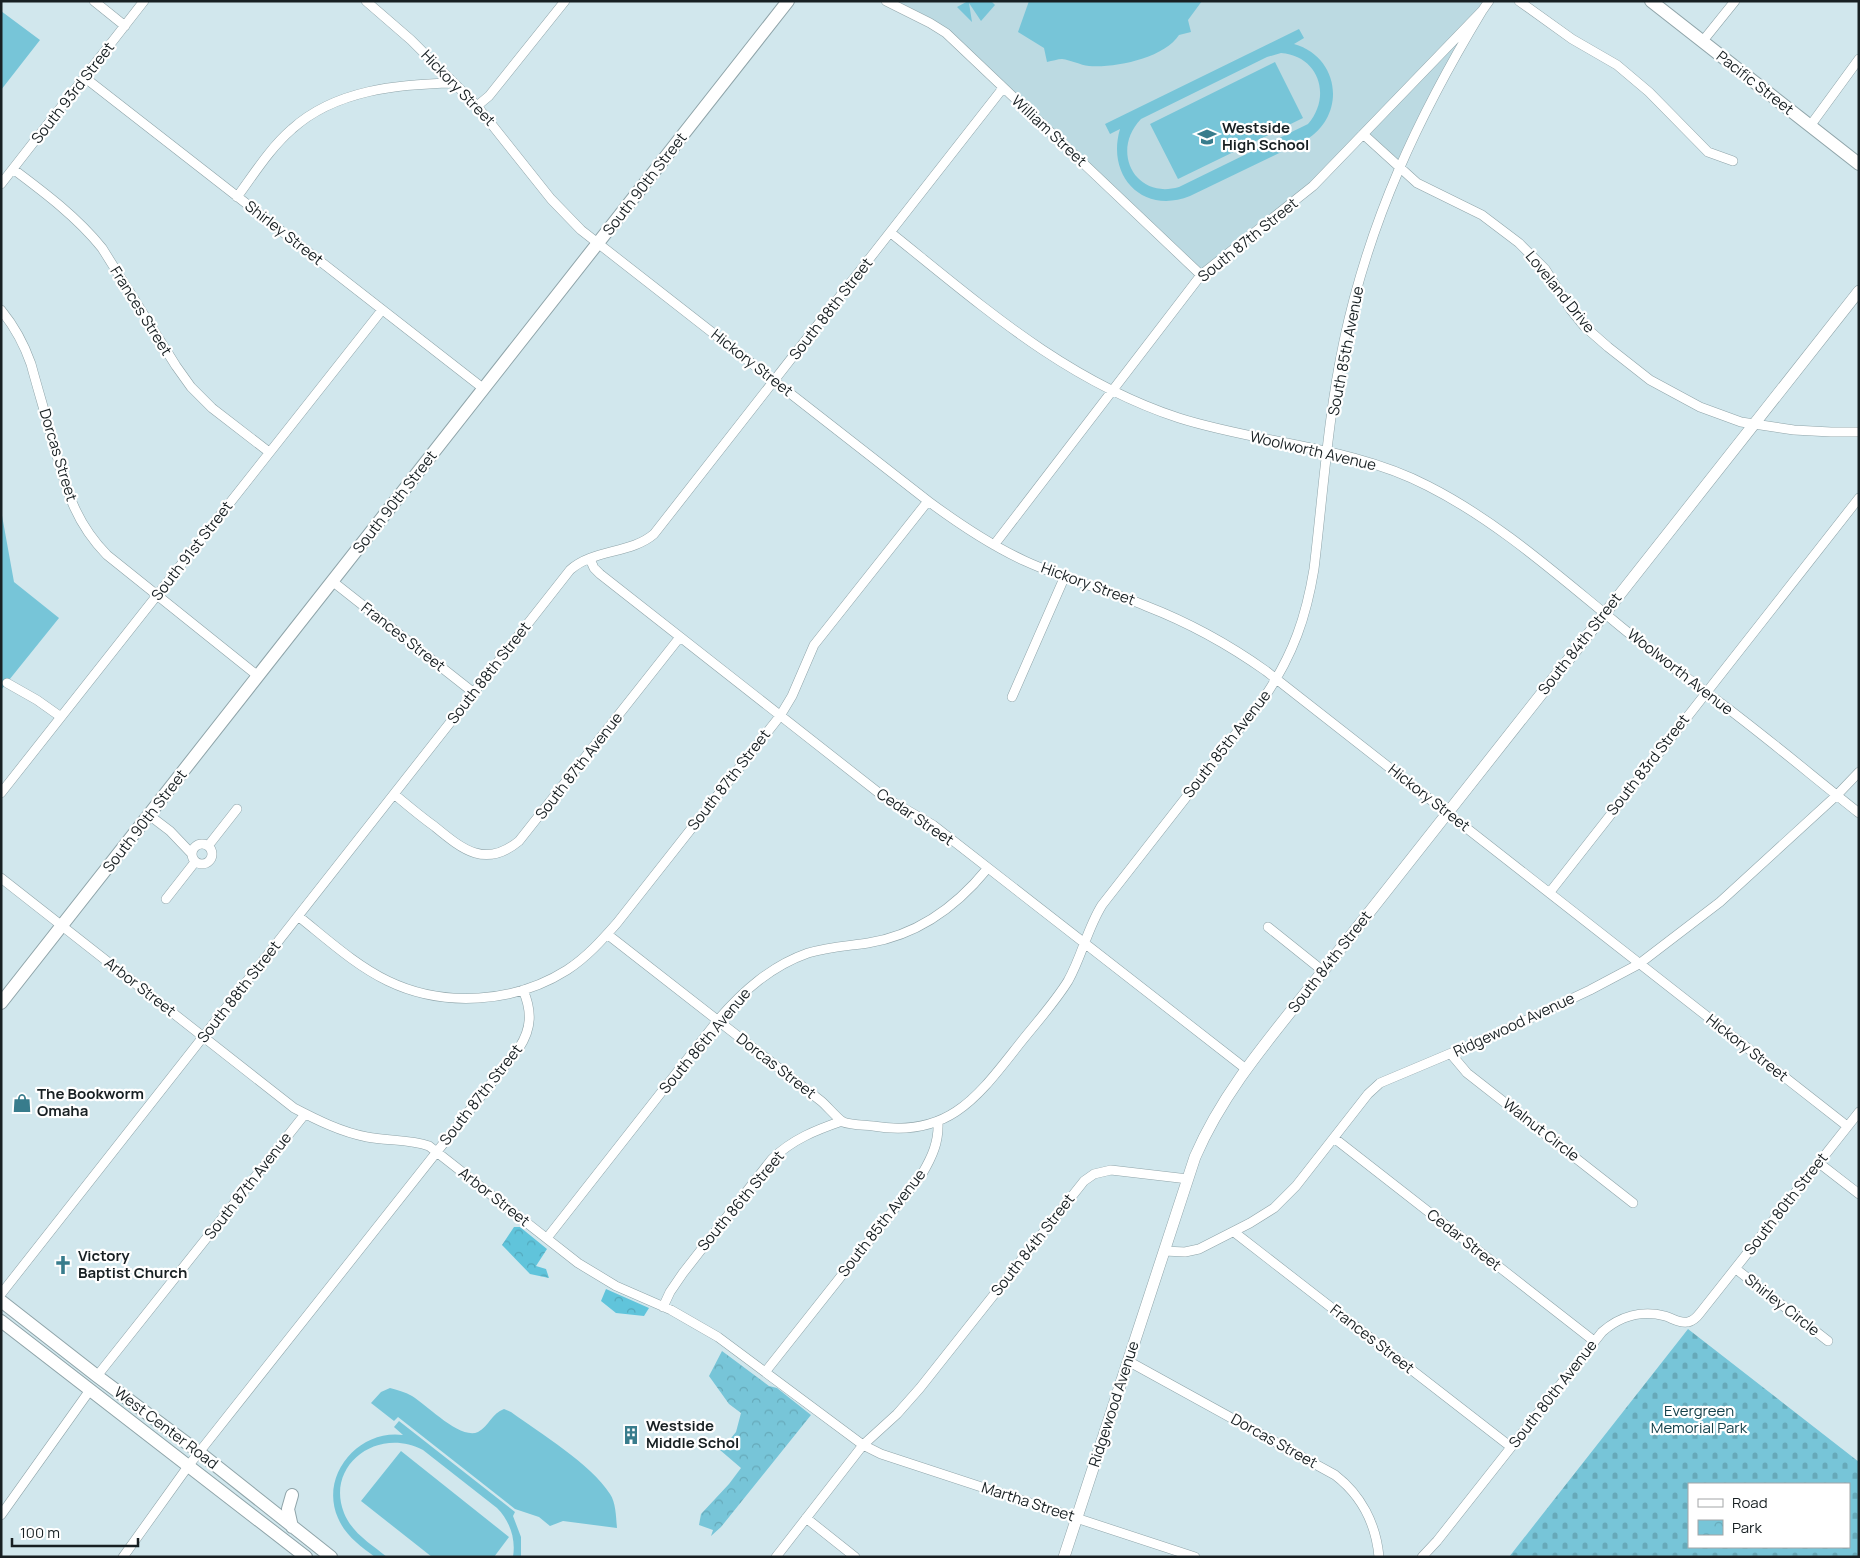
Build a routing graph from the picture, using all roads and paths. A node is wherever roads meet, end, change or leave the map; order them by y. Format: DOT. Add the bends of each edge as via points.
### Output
graph roads {
  1 [pos="94,1"];
  2 [pos="144,1"];
  3 [pos="366,1"];
  4 [pos="565,1"];
  5 [pos="788,1"];
  6 [pos="886,1"];
  7 [pos="1489,1"];
  8 [pos="1519,1"];
  9 [pos="1651,1"];
  10 [pos="1735,1"];
  11 [pos="1482,12"];
  12 [pos="125,26"];
  13 [pos="1702,42"];
  14 [pos="1859,59"];
  15 [pos="84,77"];
  16 [pos="454,82"];
  17 [pos="1003,88"];
  18 [pos="477,106"];
  19 [pos="1810,126"];
  20 [pos="1363,134"];
  21 [pos="1733,161"];
  22 [pos="1859,164"];
  23 [pos="1399,167"];
  24 [pos="13,169"];
  25 [pos="1,184"];
  26 [pos="237,197"];
  27 [pos="891,233"];
  28 [pos="598,243"];
  29 [pos="1201,275"];
  30 [pos="1859,291"];
  31 [pos="1,310"];
  32 [pos="382,310"];
  33 [pos="774,381"];
  34 [pos="484,389"];
  35 [pos="1113,391"];
  36 [pos="1754,424"];
  37 [pos="1859,432"];
  38 [pos="1328,451"];
  39 [pos="269,452"];
  40 [pos="1859,498"];
  41 [pos="928,501"];
  42 [pos="994,545"];
  43 [pos="590,559"];
  44 [pos="1065,576"];
  45 [pos="332,581"];
  46 [pos="157,596"];
  47 [pos="1604,613"];
  48 [pos="680,637"];
  49 [pos="258,676"];
  50 [pos="1276,679"];
  51 [pos="8,683"];
  52 [pos="1706,692"];
  53 [pos="474,693"];
  54 [pos="1012,696"];
  55 [pos="780,716"];
  56 [pos="61,717"];
  57 [pos="1859,772"];
  58 [pos="1,793"];
  59 [pos="394,794"];
  60 [pos="1837,795"];
  61 [pos="237,809"];
  62 [pos="1448,813"];
  63 [pos="1859,813"];
  64 [pos="149,815"];
  65 [pos="208,846"];
  66 [pos="194,849"];
  67 [pos="195,862"];
  68 [pos="987,868"];
  69 [pos="1,878"];
  70 [pos="1550,892"];
  71 [pos="166,899"];
  72 [pos="298,916"];
  73 [pos="62,926"];
  74 [pos="1268,927"];
  75 [pos="607,934"];
  76 [pos="1084,943"];
  77 [pos="1639,964"];
  78 [pos="1323,971"];
  79 [pos="523,990"];
  80 [pos="1,1003"];
  81 [pos="718,1020"];
  82 [pos="203,1037"];
  83 [pos="1451,1054"];
  84 [pos="1246,1069"];
  85 [pos="1859,1112"];
  86 [pos="305,1114"];
  87 [pos="842,1122"];
  88 [pos="938,1122"];
  89 [pos="1848,1126"];
  90 [pos="1334,1138"];
  91 [pos="437,1151"];
  92 [pos="1819,1163"];
  93 [pos="1188,1179"];
  94 [pos="1859,1194"];
  95 [pos="1633,1203"];
  96 [pos="1234,1232"];
  97 [pos="547,1238"];
  98 [pos="1164,1251"];
  99 [pos="1736,1268"];
  100 [pos="1,1294"];
  101 [pos="1714,1297"];
  102 [pos="1,1301"];
  103 [pos="663,1307"];
  104 [pos="1,1321"];
  105 [pos="1594,1341"];
  106 [pos="1828,1341"];
  107 [pos="1128,1361"];
  108 [pos="766,1371"];
  109 [pos="97,1376"];
  110 [pos="90,1390"];
  111 [pos="863,1445"];
  112 [pos="1511,1447"];
  113 [pos="200,1453"];
  114 [pos="189,1465"];
  115 [pos="292,1495"];
  116 [pos="1,1515"];
  117 [pos="806,1518"];
  118 [pos="1077,1518"];
  119 [pos="292,1527"];
  120 [pos="1175,1554"];
  121 [pos="123,1557"];
  122 [pos="306,1557"];
  123 [pos="331,1557"];
  124 [pos="776,1557"];
  125 [pos="855,1557"];
  126 [pos="1064,1557"];
  127 [pos="1195,1557"];
  128 [pos="1379,1557"];
  129 [pos="1422,1557"];
  1 -- 12 [label="street"];
  2 -- 12 [label="street, South 93rd Street"];
  3 -- 16 [label="street, Hickory Street"];
  4 -- 18 [label="street" via="489,96"];
  5 -- 28 [label="main road, South 90th Street"];
  6 -- 17 [label="street, William Street" via="942,30"];
  7 -- 11 [label="street, South 87th Street"];
  8 -- 21 [label="street" via="1572,39 1617,65 1649,92 1708,152"];
  9 -- 13 [label="main road, Pacific Street"];
  10 -- 13 [label="street"];
  11 -- 20 [label="street, South 87th Street"];
  11 -- 23 [label="street, South 85th Avenue" via="1426,109"];
  12 -- 15 [label="street, South 93rd Street"];
  13 -- 19 [label="main road, Pacific Street"];
  14 -- 19 [label="street"];
  15 -- 24 [label="street, South 93rd Street"];
  15 -- 26 [label="street, Shirley Street"];
  16 -- 18 [label="street, Hickory Street"];
  16 -- 26 [label="street" via="375,90 320,110 284,136"];
  17 -- 27 [label="street, South 88th Street"];
  17 -- 29 [label="street, William Street"];
  18 -- 28 [label="street, Hickory Street" via="551,199"];
  19 -- 22 [label="main road, Pacific Street"];
  20 -- 23 [label="street, Loveland Drive"];
  20 -- 29 [label="street, South 87th Street" via="1313,186"];
  23 -- 36 [label="street, Loveland Drive" via="1417,183 1477,212 1513,239 1545,269 1584,326 1636,371 1700,407"];
  23 -- 38 [label="street, South 85th Avenue" via="1372,238 1352,309 1338,372"];
  24 -- 25 [label="street, South 93rd Street"];
  24 -- 39 [label="street, Frances Street" via="93,236 191,387 212,408"];
  26 -- 32 [label="street, Shirley Street"];
  27 -- 33 [label="street, South 88th Street"];
  27 -- 35 [label="street, Woolworth Avenue" via="1036,347"];
  28 -- 33 [label="street, Hickory Street"];
  28 -- 34 [label="main road, South 90th Street"];
  29 -- 35 [label="street, South 87th Street"];
  30 -- 36 [label="main road, South 84th Street"];
  31 -- 46 [label="street, Dorcas Street" via="18,334 31,364 67,492 79,519 107,555"];
  32 -- 34 [label="street, Shirley Street"];
  32 -- 39 [label="street, South 91st Street"];
  33 -- 41 [label="street, Hickory Street"];
  33 -- 43 [label="street, South 88th Street" via="654,534 644,541"];
  34 -- 45 [label="main road, South 90th Street"];
  35 -- 38 [label="street, Woolworth Avenue" via="1161,412 1209,427"];
  35 -- 42 [label="street, South 87th Street"];
  36 -- 37 [label="street, Loveland Drive" via="1794,430"];
  36 -- 47 [label="main road, South 84th Street"];
  38 -- 47 [label="street, Woolworth Avenue" via="1391,470 1456,500 1506,535"];
  38 -- 50 [label="street, South 85th Avenue" via="1309,601 1295,642"];
  39 -- 46 [label="street, South 91st Street"];
  40 -- 52 [label="street, South 83rd Street"];
  41 -- 42 [label="street, Hickory Street"];
  41 -- 55 [label="street, South 87th Street" via="811,650"];
  42 -- 44 [label="street, Hickory Street"];
  43 -- 48 [label="street, Cedar Street" via="600,574"];
  43 -- 53 [label="street, South 88th Street" via="570,570"];
  44 -- 50 [label="street, Hickory Street" via="1146,605 1200,629 1237,650"];
  44 -- 54 [label="street"];
  45 -- 49 [label="main road, South 90th Street"];
  45 -- 53 [label="street, Frances Street"];
  46 -- 49 [label="street, Dorcas Street"];
  46 -- 56 [label="street, South 91st Street"];
  47 -- 52 [label="street, Woolworth Avenue"];
  47 -- 62 [label="main road, South 84th Street"];
  48 -- 55 [label="street, Cedar Street"];
  48 -- 59 [label="street, South 87th Avenue" via="520,841 504,851 488,854 470,852"];
  49 -- 64 [label="main road, South 90th Street"];
  50 -- 62 [label="street, Hickory Street"];
  50 -- 76 [label="street, South 85th Avenue" via="1102,905"];
  51 -- 56 [label="street"];
  52 -- 60 [label="street, Woolworth Avenue"];
  52 -- 70 [label="street, South 83rd Street"];
  53 -- 59 [label="street, South 88th Street"];
  55 -- 68 [label="street, Cedar Street" via="884,797 933,825"];
  55 -- 75 [label="street, South 87th Street"];
  56 -- 58 [label="street, South 91st Street"];
  57 -- 60 [label="street, Ridgewood Avenue"];
  59 -- 72 [label="street, South 88th Street"];
  60 -- 63 [label="street, Woolworth Avenue"];
  60 -- 77 [label="street, Ridgewood Avenue" via="1720,902"];
  61 -- 65 [label="street"];
  62 -- 70 [label="street, Hickory Street"];
  62 -- 78 [label="main road, South 84th Street"];
  64 -- 66 [label="street" via="170,831 181,834"];
  64 -- 73 [label="main road, South 90th Street"];
  65 -- 66 [label="street" via="203,844"];
  65 -- 67 [label="street" via="212,852 210,860 203,864"];
  66 -- 67 [label="street"];
  67 -- 71 [label="street"];
  68 -- 76 [label="street, Cedar Street"];
  68 -- 81 [label="street, South 86th Avenue" via="960,899 929,922 889,938 824,949 790,961 750,986"];
  69 -- 73 [label="street, Arbor Street"];
  70 -- 77 [label="street, Hickory Street"];
  72 -- 79 [label="street" via="364,967 408,989 468,998"];
  72 -- 82 [label="street, South 88th Street"];
  73 -- 80 [label="main road, South 90th Street"];
  73 -- 82 [label="street, Arbor Street"];
  74 -- 78 [label="street"];
  75 -- 79 [label="street, South 87th Street" via="569,969"];
  75 -- 81 [label="street, Dorcas Street"];
  76 -- 84 [label="street, Cedar Street"];
  76 -- 88 [label="street, South 85th Avenue" via="1064,988 988,1085 964,1107"];
  77 -- 83 [label="street, Ridgewood Avenue"];
  77 -- 89 [label="street, Hickory Street"];
  78 -- 84 [label="main road, South 84th Street"];
  79 -- 91 [label="street, South 87th Street" via="530,1016 525,1039"];
  81 -- 87 [label="street, Dorcas Street" via="821,1101"];
  81 -- 97 [label="street, South 86th Avenue"];
  82 -- 86 [label="street, Arbor Street" via="278,1097"];
  82 -- 100 [label="street, South 88th Street"];
  83 -- 90 [label="street, Ridgewood Avenue" via="1380,1083"];
  83 -- 95 [label="street, Walnut Circle" via="1467,1073"];
  84 -- 93 [label="main road, South 84th Street" via="1209,1125"];
  85 -- 89 [label="street, South 80th Street"];
  86 -- 91 [label="street, Arbor Street" via="352,1133 390,1141 422,1143"];
  86 -- 109 [label="street, South 87th Avenue"];
  87 -- 88 [label="street" via="899,1129"];
  87 -- 103 [label="street, South 86th Street" via="803,1136 772,1159 683,1273"];
  88 -- 108 [label="street, South 85th Avenue" via="936,1144 922,1174"];
  89 -- 92 [label="street, South 80th Street"];
  90 -- 96 [label="street, Ridgewood Avenue" via="1284,1199 1263,1216"];
  90 -- 105 [label="street, Cedar Street"];
  91 -- 97 [label="street, Arbor Street"];
  91 -- 113 [label="street, South 87th Street"];
  92 -- 94 [label="street"];
  92 -- 99 [label="street, South 80th Street"];
  93 -- 98 [label="main road, Ridgewood Avenue"];
  93 -- 111 [label="street, South 84th Street" via="1111,1170 1094,1174 1084,1181 920,1388"];
  96 -- 98 [label="street, Ridgewood Avenue" via="1199,1249"];
  96 -- 112 [label="street, Frances Street"];
  97 -- 103 [label="street, Arbor Street" via="598,1276"];
  98 -- 107 [label="main road, Ridgewood Avenue"];
  99 -- 101 [label="street, South 80th Street"];
  99 -- 106 [label="street, Shirley Circle"];
  101 -- 105 [label="street, South 80th Avenue" via="1688,1322 1653,1314 1635,1315 1612,1324"];
  102 -- 109 [label="main road, West Center Road"];
  103 -- 108 [label="street, Arbor Street" via="718,1337"];
  104 -- 110 [label="main road, West Center Road"];
  105 -- 112 [label="street, South 80th Avenue"];
  107 -- 118 [label="main road, Ridgewood Avenue"];
  107 -- 128 [label="street, Dorcas Street" via="1335,1475 1352,1491 1367,1513 1376,1534"];
  108 -- 111 [label="street, Arbor Street"];
  109 -- 113 [label="main road, West Center Road"];
  110 -- 114 [label="main road, West Center Road"];
  110 -- 116 [label="street"];
  111 -- 117 [label="street, South 84th Street"];
  111 -- 118 [label="street, Martha Street" via="881,1454"];
  112 -- 129 [label="street, South 80th Avenue"];
  113 -- 114 [label="street, South 87th Street"];
  113 -- 119 [label="main road, West Center Road"];
  114 -- 121 [label="street, South 87th Street"];
  114 -- 122 [label="main road, West Center Road"];
  115 -- 119 [label="main road" via="288,1509"];
  117 -- 124 [label="street, South 84th Street"];
  117 -- 125 [label="street"];
  118 -- 120 [label="street, Martha Street"];
  118 -- 126 [label="main road, Ridgewood Avenue"];
  119 -- 123 [label="main road, West Center Road"];
  120 -- 127 [label="street, Martha Street"];
}
